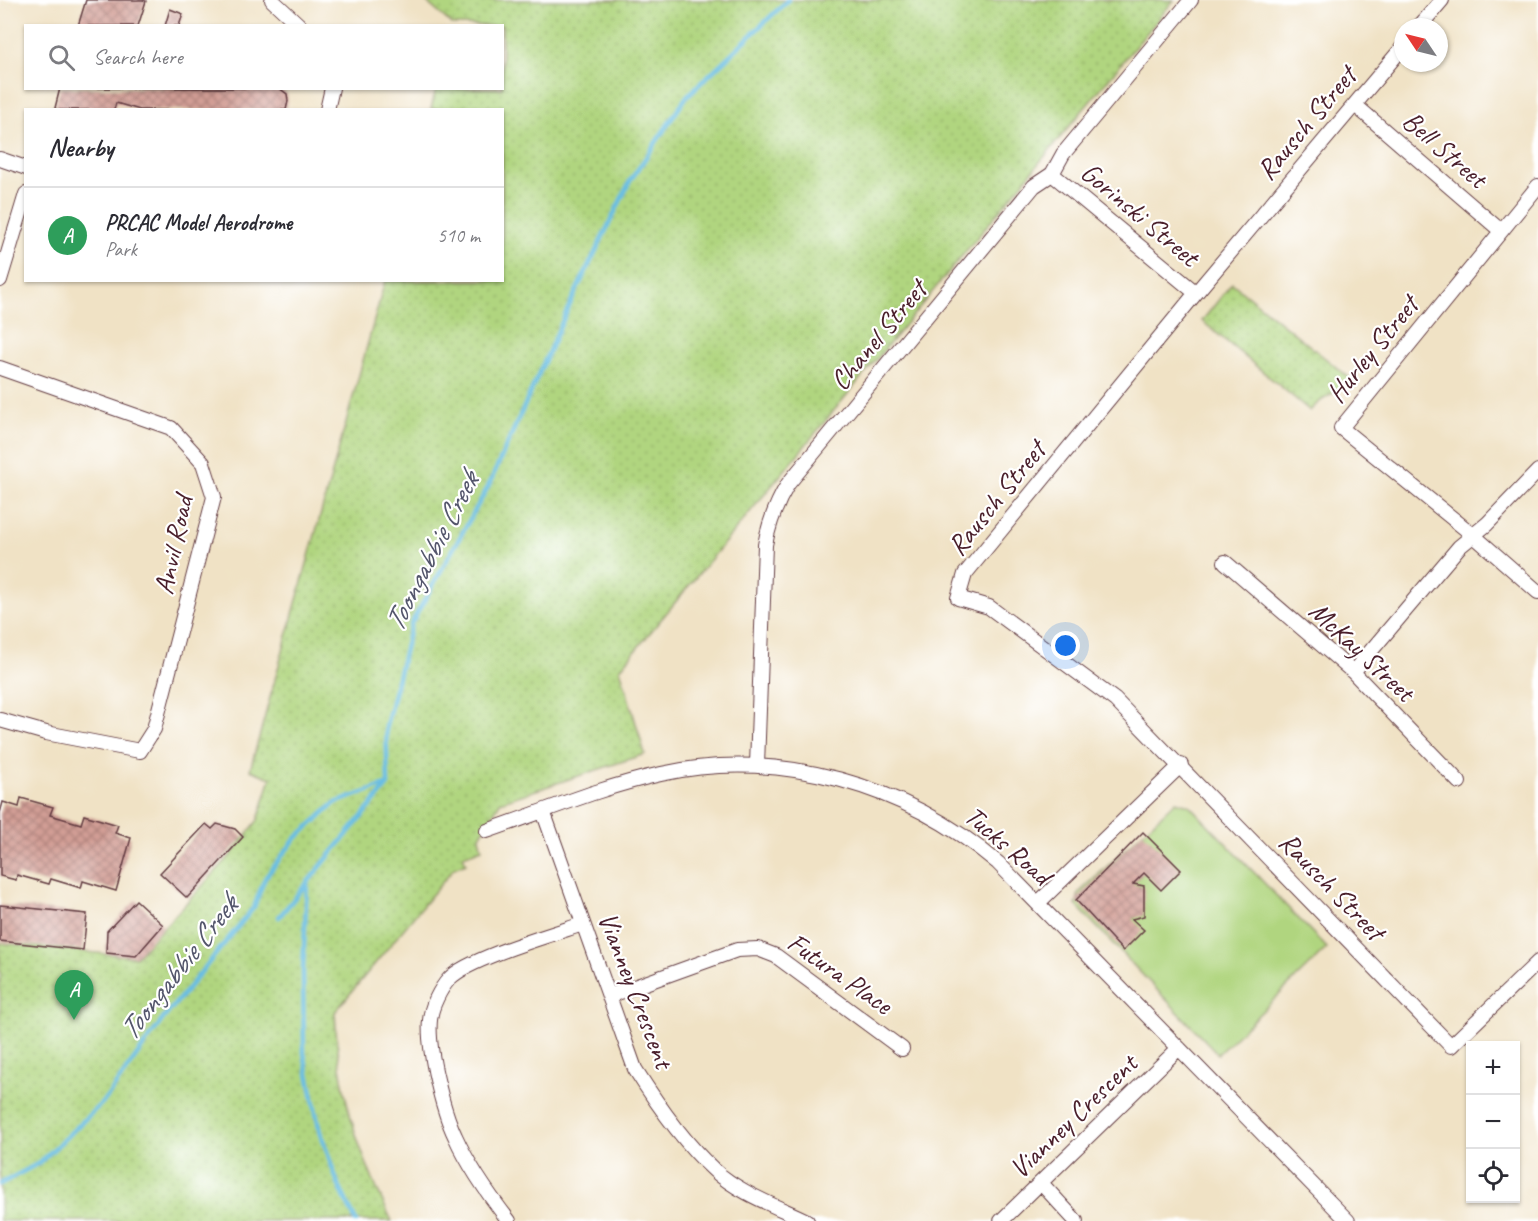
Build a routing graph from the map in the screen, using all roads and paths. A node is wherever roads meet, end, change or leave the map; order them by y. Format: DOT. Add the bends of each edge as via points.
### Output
graph roads {
  1 [pos="272,0"];
  2 [pos="1191,0"];
  3 [pos="1442,0"];
  4 [pos="1427,18"];
  5 [pos="298,24"];
  6 [pos="1394,58"];
  7 [pos="332,90"];
  8 [pos="1355,105"];
  9 [pos="327,108"];
  10 [pos="0,159"];
  11 [pos="24,167"];
  12 [pos="1052,174"];
  13 [pos="1538,186"];
  14 [pos="24,201"];
  15 [pos="1501,231"];
  16 [pos="0,280"];
  17 [pos="1196,293"];
  18 [pos="0,368"];
  19 [pos="1538,471"];
  20 [pos="1473,535"];
  21 [pos="1225,562"];
  22 [pos="1538,592"];
  23 [pos="1353,672"];
  24 [pos="0,720"];
  25 [pos="757,765"];
  26 [pos="1181,765"];
  27 [pos="1459,782"];
  28 [pos="543,811"];
  29 [pos="487,831"];
  30 [pos="1038,903"];
  31 [pos="584,924"];
  32 [pos="1538,962"];
  33 [pos="609,996"];
  34 [pos="1179,1048"];
  35 [pos="902,1049"];
  36 [pos="1041,1183"];
  37 [pos="799,1219"];
  38 [pos="509,1221"];
  39 [pos="1001,1221"];
  40 [pos="1076,1221"];
  41 [pos="1348,1221"];
  1 -- 5 [label="street"];
  2 -- 12 [label="street, Chanel Street" via="1063,154"];
  3 -- 4 [label="street"];
  6 -- 8 [label="street, Rausch Street"];
  7 -- 9 [label="street"];
  8 -- 15 [label="street, Bell Street"];
  8 -- 17 [label="street, Rausch Street"];
  10 -- 11 [label="street"];
  12 -- 17 [label="street, Gorinski Street"];
  12 -- 25 [label="street, Chanel Street" via="1034,186 777,501 765,545"];
  13 -- 15 [label="street, Hurley Street"];
  14 -- 16 [label="street"];
  15 -- 20 [label="street, Hurley Street" via="1341,428"];
  17 -- 26 [label="street, Rausch Street" via="965,574 958,598 989,607 1098,685"];
  18 -- 24 [label="street, Anvil Road" via="171,428 203,463 214,497 154,729 140,751 46,734"];
  19 -- 20 [label="street"];
  20 -- 22 [label="street, Hurley Street"];
  20 -- 23 [label="street" via="1458,547"];
  21 -- 23 [label="street, McKay Street"];
  23 -- 27 [label="street, McKay Street"];
  25 -- 28 [label="street, Tucks Road" via="662,774"];
  25 -- 30 [label="street, Tucks Road" via="829,777 905,802 965,835"];
  26 -- 30 [label="street"];
  26 -- 32 [label="street, Rausch Street" via="1451,1046"];
  28 -- 29 [label="street, Tucks Road"];
  28 -- 31 [label="street, Vianney Crescent"];
  30 -- 34 [label="street, Tucks Road"];
  31 -- 33 [label="street, Vianney Crescent"];
  31 -- 38 [label="street" via="466,966 448,979 430,1020 442,1099 454,1135 487,1193"];
  33 -- 35 [label="street, Futura Place" via="737,950 758,949 776,956"];
  33 -- 37 [label="street, Vianney Crescent" via="635,1069 653,1098 699,1154 738,1187"];
  34 -- 36 [label="street, Vianney Crescent"];
  34 -- 41 [label="street, Tucks Road"];
  36 -- 39 [label="street, Vianney Crescent"];
  36 -- 40 [label="street"];
}
